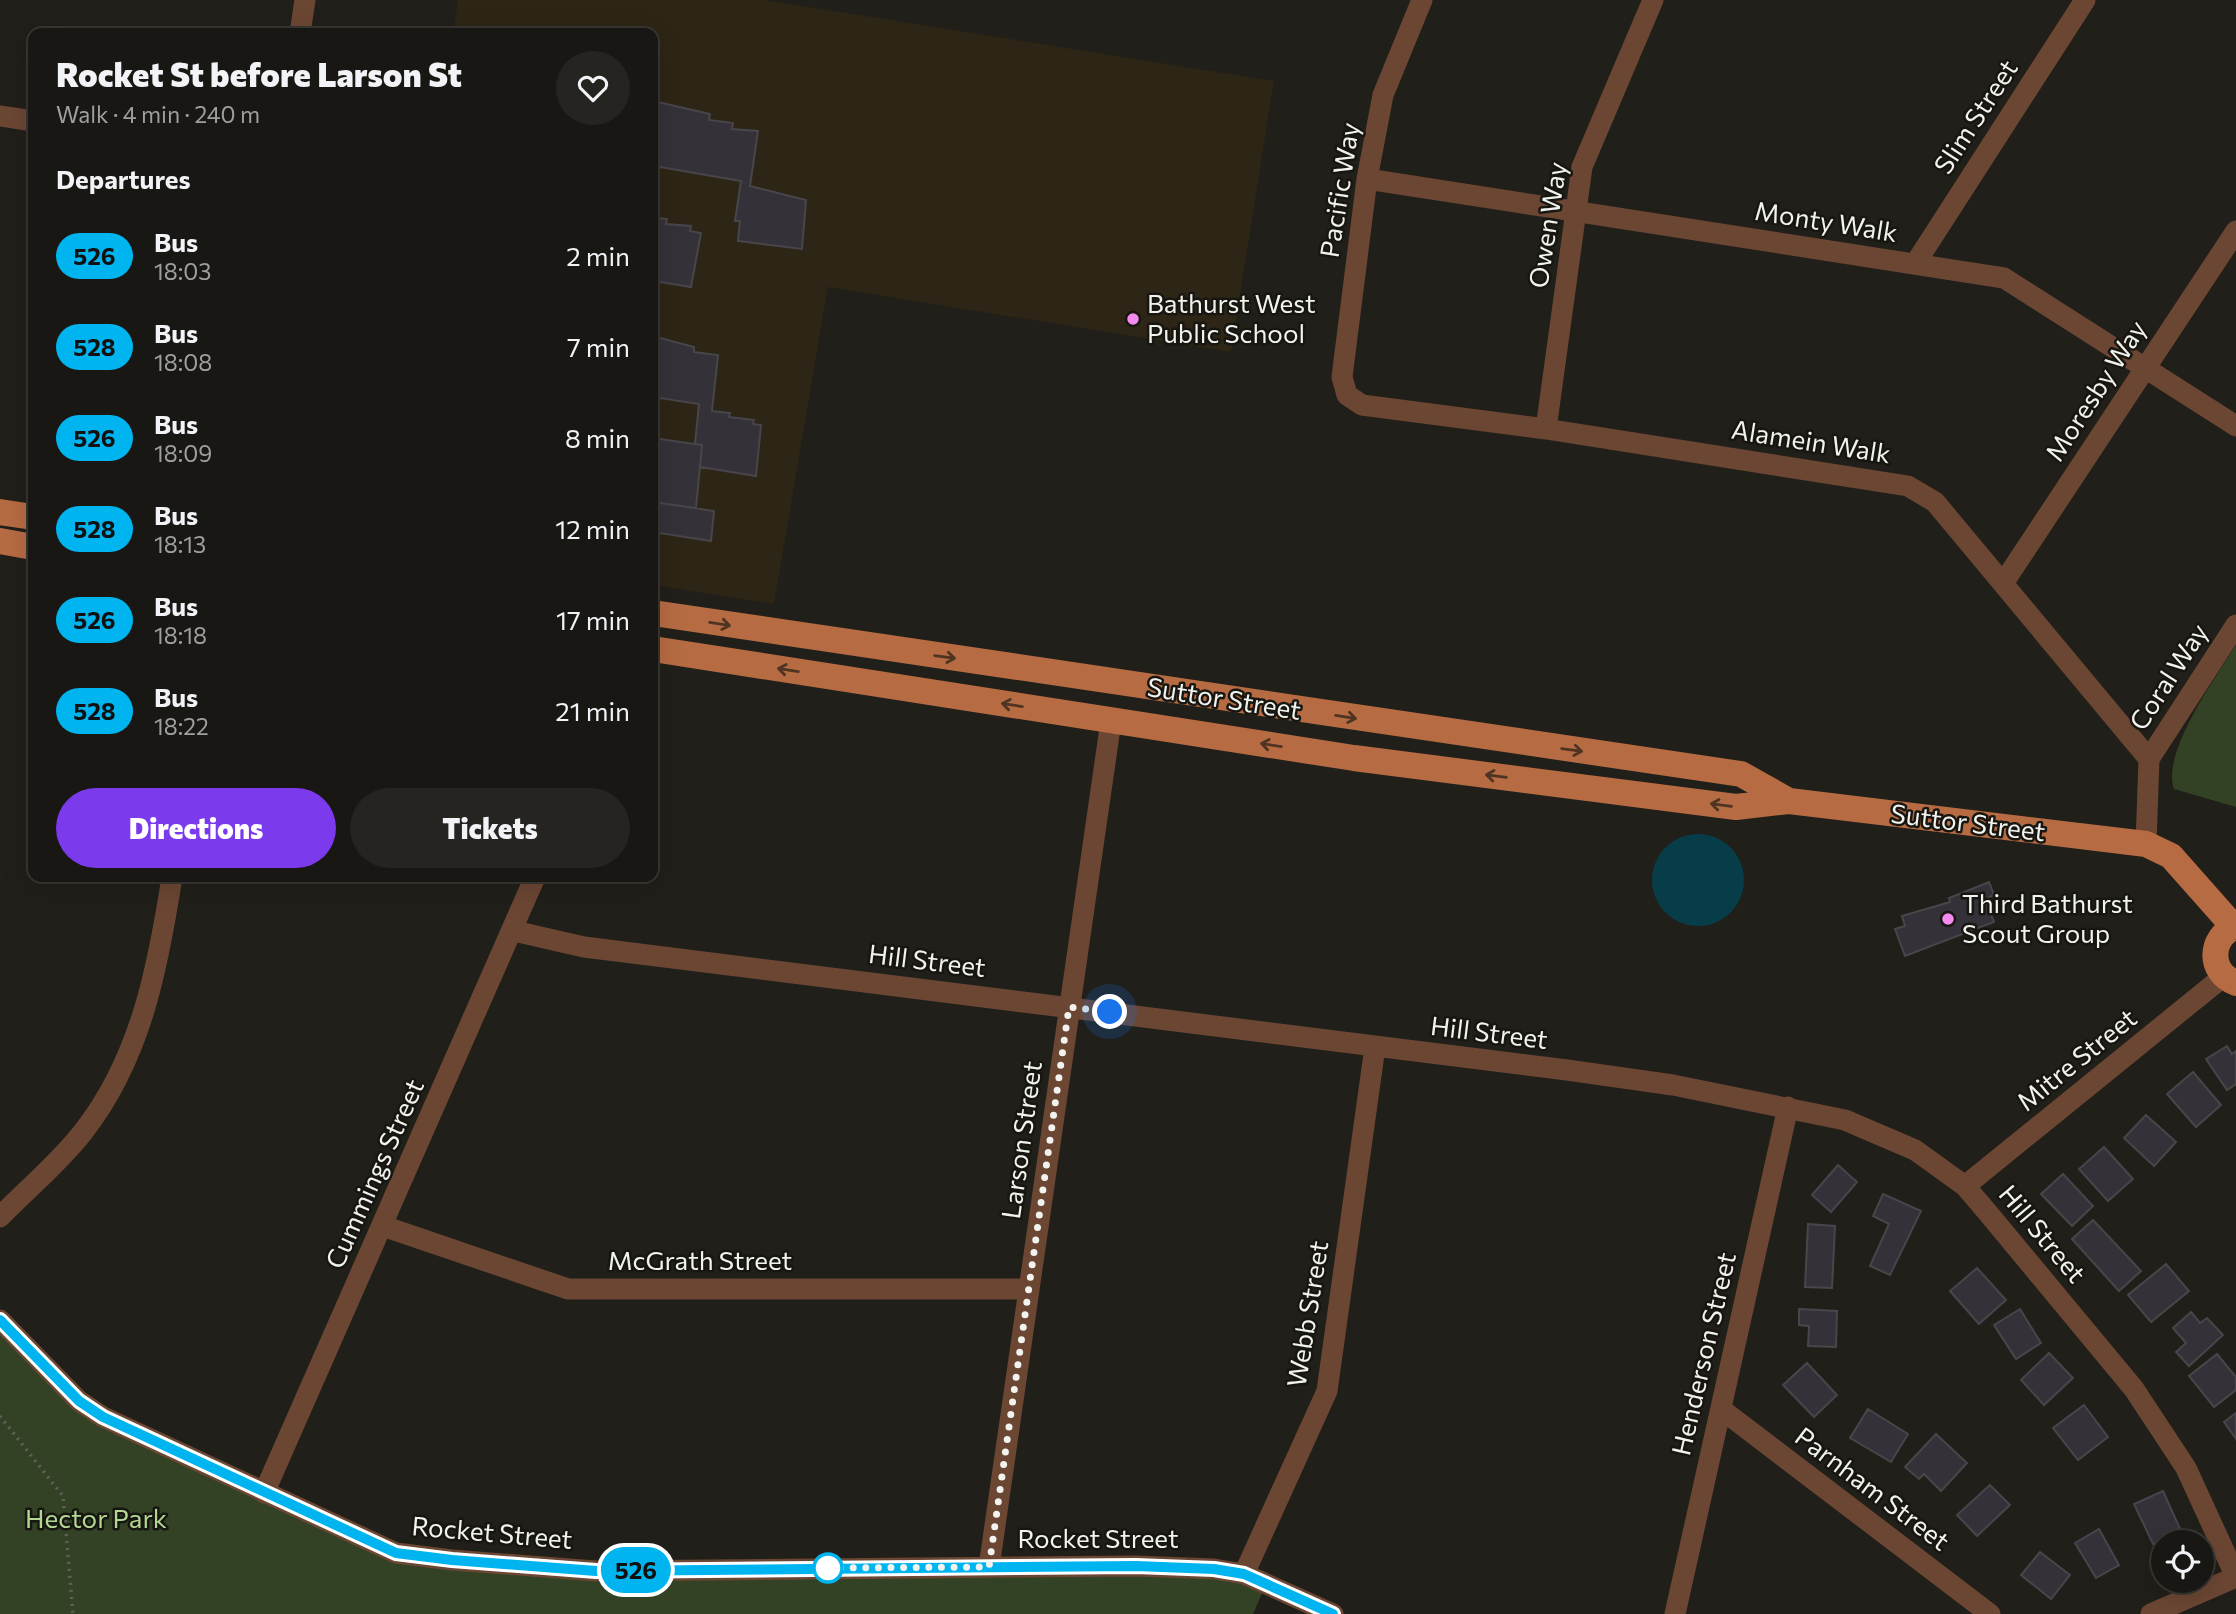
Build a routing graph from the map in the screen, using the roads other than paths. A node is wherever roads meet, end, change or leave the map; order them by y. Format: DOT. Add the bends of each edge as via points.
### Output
graph roads {
  1 [pos="305,0"];
  2 [pos="1422,0"];
  3 [pos="1653,0"];
  4 [pos="2085,0"];
  5 [pos="301,28"];
  6 [pos="0,116"];
  7 [pos="28,120"];
  8 [pos="1367,179"];
  9 [pos="1576,211"];
  10 [pos="2236,231"];
  11 [pos="1915,264"];
  12 [pos="2144,368"];
  13 [pos="1347,395"];
  14 [pos="2236,426"];
  15 [pos="1546,429"];
  16 [pos="0,512"];
  17 [pos="28,516"];
  18 [pos="0,541"];
  19 [pos="28,546"];
  20 [pos="2004,582"];
  21 [pos="658,614"];
  22 [pos="2236,625"];
  23 [pos="658,650"];
  24 [pos="1111,721"];
  25 [pos="2149,759"];
  26 [pos="1789,801"];
  27 [pos="2146,844"];
  28 [pos="171,882"];
  29 [pos="534,882"];
  30 [pos="2230,930"];
  31 [pos="514,931"];
  32 [pos="2230,980"];
  33 [pos="1069,1007"];
  34 [pos="1375,1047"];
  35 [pos="1788,1107"];
  36 [pos="1965,1186"];
  37 [pos="0,1217"];
  38 [pos="383,1226"];
  39 [pos="1029,1289"];
  40 [pos="0,1320"];
  41 [pos="1721,1409"];
  42 [pos="264,1493"];
  43 [pos="989,1567"];
  44 [pos="1244,1574"];
  45 [pos="2236,1577"];
  46 [pos="1333,1614"];
  47 [pos="1675,1614"];
  48 [pos="1990,1614"];
  49 [pos="2151,1614"];
  1 -- 5 [label="street"];
  2 -- 8 [label="street, Pacific Way" via="1383,95"];
  3 -- 9 [label="street, Owen Way" via="1582,167"];
  4 -- 11 [label="street, Slim Street"];
  6 -- 7 [label="street"];
  8 -- 9 [label="street, Monty Walk"];
  8 -- 13 [label="street, Pacific Way" via="1342,377"];
  9 -- 11 [label="street, Monty Walk"];
  9 -- 15 [label="street, Owen Way"];
  10 -- 12 [label="street, Moresby Way"];
  11 -- 12 [label="street, Monty Walk" via="2004,278"];
  12 -- 14 [label="street, Monty Walk"];
  12 -- 20 [label="street, Moresby Way"];
  13 -- 15 [label="street, Alamein Walk" via="1362,405"];
  15 -- 20 [label="street, Alamein Walk" via="1908,486 1935,502"];
  16 -- 17 [label="main road"];
  18 -- 19 [label="main road"];
  20 -- 25 [label="street, Alamein Walk"];
  21 -- 26 [label="main road, Suttor Street, one-way" via="1741,774"];
  22 -- 25 [label="street, Coral Way"];
  24 -- 23 [label="main road, Suttor Street, one-way"];
  26 -- 24 [label="main road, Suttor Street, one-way" via="1736,807 1354,758"];
  24 -- 33 [label="street, Larson Street"];
  25 -- 27 [label="street, Coral Way"];
  26 -- 27 [label="main road, Suttor Street"];
  27 -- 30 [label="main road, Suttor Street" via="2172,856"];
  28 -- 37 [label="street" via="150,996 114,1082 83,1132"];
  29 -- 31 [label="street, Cummings Street"];
  30 -- 32 [label="main road" via="2214,953"];
  31 -- 33 [label="street, Hill Street" via="584,947"];
  31 -- 38 [label="street, Cummings Street"];
  32 -- 36 [label="street, Mitre Street"];
  33 -- 34 [label="street, Hill Street"];
  33 -- 39 [label="street, Larson Street"];
  34 -- 35 [label="street, Hill Street" via="1660,1083"];
  34 -- 44 [label="street, Webb Street" via="1327,1391"];
  35 -- 36 [label="street, Hill Street" via="1844,1120 1915,1150"];
  35 -- 41 [label="street, Henderson Street"];
  36 -- 45 [label="street, Hill Street" via="2134,1389 2186,1468"];
  38 -- 39 [label="street, McGrath Street" via="568,1289"];
  38 -- 42 [label="street, Cummings Street"];
  39 -- 43 [label="street, Larson Street"];
  40 -- 42 [label="street, Rocket Street" via="95,1412"];
  41 -- 47 [label="street, Henderson Street"];
  41 -- 48 [label="street, Parnham Street"];
  42 -- 43 [label="street, Rocket Street" via="396,1553 452,1560 596,1571"];
  43 -- 44 [label="street, Rocket Street" via="1152,1566"];
  44 -- 46 [label="street, Rocket Street"];
  45 -- 49 [label="street"];
}
